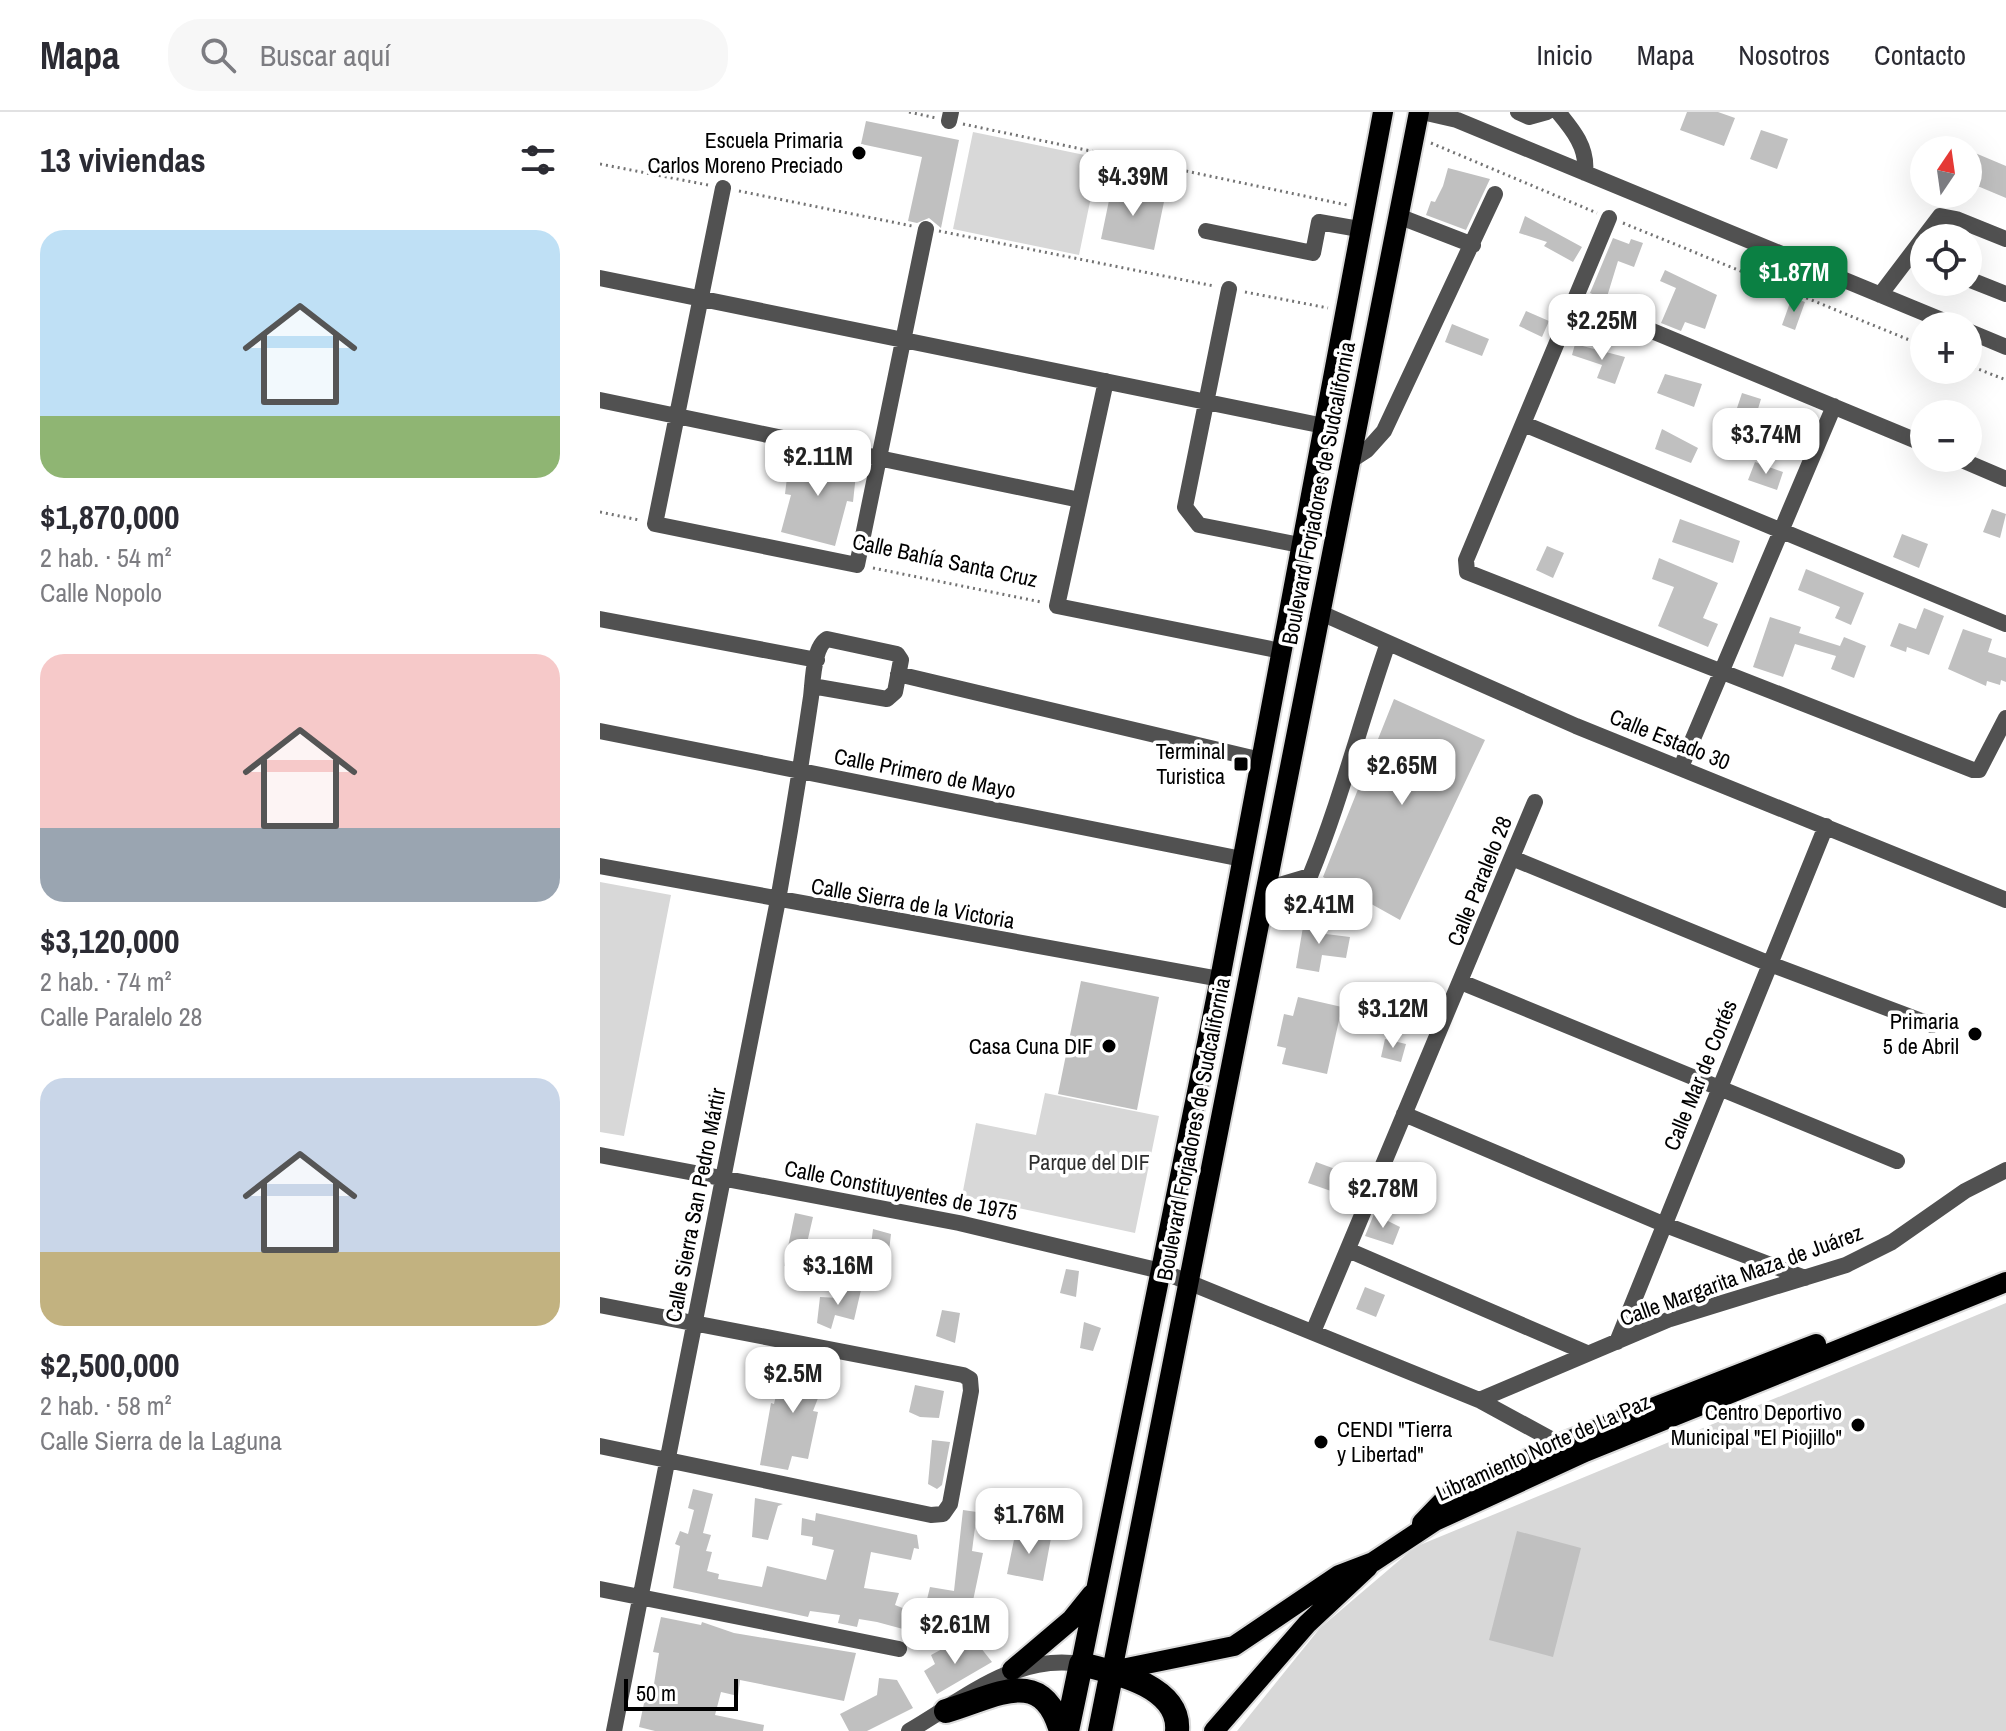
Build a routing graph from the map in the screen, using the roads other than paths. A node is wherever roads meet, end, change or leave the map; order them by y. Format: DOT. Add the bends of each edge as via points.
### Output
graph roads {
  1 [pos="1383,112"];
  2 [pos="1420,112"];
  3 [pos="1518,112"];
  4 [pos="1547,112"];
  5 [pos="1558,112"];
  6 [pos="1585,173"];
  7 [pos="723,188"];
  8 [pos="1495,194"];
  9 [pos="1398,216"];
  10 [pos="1609,218"];
  11 [pos="1360,219"];
  12 [pos="1932,224"];
  13 [pos="1968,224"];
  14 [pos="926,229"];
  15 [pos="1982,229"];
  16 [pos="1206,231"];
  17 [pos="2006,239"];
  18 [pos="1473,245"];
  19 [pos="1910,264"];
  20 [pos="600,278"];
  21 [pos="1982,285"];
  22 [pos="1229,289"];
  23 [pos="2006,294"];
  24 [pos="1880,295"];
  25 [pos="701,298"];
  26 [pos="1575,299"];
  27 [pos="1922,312"];
  28 [pos="1982,337"];
  29 [pos="903,340"];
  30 [pos="2006,347"];
  31 [pos="1106,381"];
  32 [pos="600,400"];
  33 [pos="1207,402"];
  34 [pos="1834,406"];
  35 [pos="677,416"];
  36 [pos="1524,424"];
  37 [pos="1324,426"];
  38 [pos="1910,438"];
  39 [pos="879,457"];
  40 [pos="1350,461"];
  41 [pos="1982,469"];
  42 [pos="2006,479"];
  43 [pos="1080,500"];
  44 [pos="1780,531"];
  45 [pos="1300,545"];
  46 [pos="1321,613"];
  47 [pos="600,619"];
  48 [pos="2006,624"];
  49 [pos="1388,643"];
  50 [pos="1281,651"];
  51 [pos="817,660"];
  52 [pos="898,674"];
  53 [pos="1721,674"];
  54 [pos="812,686"];
  55 [pos="2006,718"];
  56 [pos="600,731"];
  57 [pos="1261,760"];
  58 [pos="1681,767"];
  59 [pos="800,771"];
  60 [pos="1535,802"];
  61 [pos="1826,826"];
  62 [pos="1512,858"];
  63 [pos="1242,859"];
  64 [pos="600,866"];
  65 [pos="1266,889"];
  66 [pos="778,900"];
  67 [pos="2006,900"];
  68 [pos="1770,964"];
  69 [pos="1220,979"];
  70 [pos="1461,982"];
  71 [pos="1932,1025"];
  72 [pos="1718,1089"];
  73 [pos="1404,1114"];
  74 [pos="600,1155"];
  75 [pos="1897,1161"];
  76 [pos="2006,1170"];
  77 [pos="722,1179"];
  78 [pos="1663,1224"];
  79 [pos="1348,1250"];
  80 [pos="1161,1271"];
  81 [pos="1805,1278"];
  82 [pos="1191,1281"];
  83 [pos="2006,1282"];
  84 [pos="600,1305"];
  85 [pos="694,1324"];
  86 [pos="1313,1332"];
  87 [pos="1874,1335"];
  88 [pos="1617,1342"];
  89 [pos="1587,1353"];
  90 [pos="1479,1400"];
  91 [pos="1560,1444"];
  92 [pos="600,1446"];
  93 [pos="668,1460"];
  94 [pos="1412,1536"];
  95 [pos="1373,1562"];
  96 [pos="600,1589"];
  97 [pos="1095,1591"];
  98 [pos="641,1596"];
  99 [pos="899,1649"];
  100 [pos="1081,1664"];
  101 [pos="1012,1670"];
  102 [pos="1112,1671"];
  103 [pos="946,1711"];
  104 [pos="614,1731"];
  105 [pos="909,1731"];
  106 [pos="1064,1731"];
  107 [pos="1100,1731"];
  108 [pos="1177,1731"];
  109 [pos="1214,1731"];
  1 -- 11 [label="main road, Boulevard Forjadores de Sudcalifornia"];
  2 -- 6 [label="street" via="1457,120"];
  2 -- 9 [label="main road, Boulevard Forjadores de Sudcalifornia"];
  3 -- 4 [label="street" via="1529,117"];
  5 -- 6 [label="street" via="1573,127 1587,160"];
  6 -- 24 [label="street"];
  7 -- 25 [label="street"];
  8 -- 18 [label="street"];
  9 -- 18 [label="street"];
  9 -- 40 [label="main road, Boulevard Forjadores de Sudcalifornia"];
  10 -- 26 [label="street"];
  11 -- 16 [label="street" via="1319,222 1313,253"];
  11 -- 37 [label="main road, Boulevard Forjadores de Sudcalifornia"];
  12 -- 13 [label="street" via="1940,216"];
  14 -- 29 [label="street"];
  15 -- 17 [label="street"];
  18 -- 40 [label="street" via="1384,431"];
  19 -- 24 [label="street"];
  20 -- 25 [label="street"];
  21 -- 23 [label="street"];
  22 -- 33 [label="street"];
  24 -- 27 [label="street"];
  25 -- 29 [label="street"];
  25 -- 35 [label="street"];
  26 -- 34 [label="street"];
  26 -- 36 [label="street"];
  28 -- 30 [label="street"];
  29 -- 31 [label="street"];
  29 -- 39 [label="street"];
  31 -- 33 [label="street"];
  31 -- 43 [label="street"];
  32 -- 35 [label="street"];
  33 -- 37 [label="street"];
  33 -- 45 [label="street" via="1185,507 1199,525"];
  34 -- 38 [label="street"];
  34 -- 44 [label="street"];
  35 -- 39 [label="street"];
  35 -- 39 [label="street, Calle Bahía Santa Cruz" via="655,524 857,565"];
  36 -- 44 [label="street"];
  36 -- 53 [label="street" via="1465,566 1467,572"];
  37 -- 45 [label="main road, Boulevard Forjadores de Sudcalifornia"];
  39 -- 43 [label="street"];
  40 -- 46 [label="main road, Boulevard Forjadores de Sudcalifornia"];
  41 -- 42 [label="street"];
  43 -- 50 [label="street, Calle Bahía Santa Cruz" via="1057,606"];
  44 -- 48 [label="street"];
  44 -- 53 [label="street"];
  45 -- 50 [label="main road, Boulevard Forjadores de Sudcalifornia"];
  46 -- 49 [label="street, Calle Estado 30"];
  46 -- 65 [label="main road, Boulevard Forjadores de Sudcalifornia"];
  47 -- 51 [label="street"];
  49 -- 58 [label="street, Calle Estado 30"];
  49 -- 65 [label="street" via="1310,876"];
  50 -- 57 [label="main road, Boulevard Forjadores de Sudcalifornia"];
  51 -- 52 [label="street" via="827,639 897,654"];
  51 -- 54 [label="street, Calle Sierra San Pedro Mártir"];
  52 -- 54 [label="street" via="895,692 887,699"];
  52 -- 57 [label="street"];
  53 -- 55 [label="street" via="1979,770"];
  53 -- 58 [label="street"];
  54 -- 59 [label="street, Calle Sierra San Pedro Mártir"];
  56 -- 59 [label="street, Calle Primero de Mayo"];
  57 -- 63 [label="main road, Boulevard Forjadores de Sudcalifornia"];
  58 -- 61 [label="street, Calle Estado 30"];
  59 -- 63 [label="street, Calle Primero de Mayo"];
  59 -- 66 [label="street, Calle Sierra San Pedro Mártir"];
  60 -- 62 [label="street, Calle Paralelo 28"];
  61 -- 67 [label="street, Calle Estado 30"];
  61 -- 68 [label="street, Calle Mar de Cortés"];
  62 -- 68 [label="street"];
  62 -- 70 [label="street, Calle Paralelo 28"];
  63 -- 69 [label="main road, Boulevard Forjadores de Sudcalifornia"];
  64 -- 66 [label="street, Calle Sierra de la Victoria"];
  65 -- 82 [label="main road, Boulevard Forjadores de Sudcalifornia"];
  66 -- 69 [label="street, Calle Sierra de la Victoria"];
  66 -- 77 [label="street, Calle Sierra San Pedro Mártir"];
  68 -- 71 [label="street"];
  68 -- 72 [label="street, Calle Mar de Cortés"];
  69 -- 80 [label="main road, Boulevard Forjadores de Sudcalifornia"];
  70 -- 72 [label="street"];
  70 -- 73 [label="street, Calle Paralelo 28"];
  72 -- 75 [label="street"];
  72 -- 78 [label="street, Calle Mar de Cortés"];
  73 -- 78 [label="street"];
  73 -- 79 [label="street, Calle Paralelo 28"];
  74 -- 77 [label="street, Calle Constituyentes de 1975"];
  76 -- 81 [label="street, Calle Margarita Maza de Juárez" via="1965,1191 1892,1242"];
  77 -- 80 [label="street, Calle Constituyentes de 1975" via="959,1223"];
  77 -- 85 [label="street, Calle Sierra San Pedro Mártir"];
  78 -- 81 [label="street"];
  78 -- 88 [label="street, Calle Mar de Cortés"];
  79 -- 86 [label="street, Calle Paralelo 28"];
  79 -- 89 [label="street"];
  80 -- 82 [label="street, Calle Constituyentes de 1975"];
  80 -- 97 [label="main road, Boulevard Forjadores de Sudcalifornia"];
  81 -- 88 [label="street, Calle Margarita Maza de Juárez" via="1724,1300"];
  82 -- 86 [label="street"];
  82 -- 102 [label="main road, Boulevard Forjadores de Sudcalifornia"];
  83 -- 87 [label="main road, Libramiento Norte de La Paz"];
  84 -- 85 [label="street"];
  85 -- 93 [label="street, Calle Sierra San Pedro Mártir"];
  85 -- 93 [label="street" via="970,1379 950,1504 943,1514 931,1515"];
  86 -- 90 [label="street"];
  87 -- 91 [label="main road" via="1838,1336"];
  87 -- 94 [label="main road, Libramiento Norte de La Paz" via="1585,1452"];
  88 -- 89 [label="street, Calle Margarita Maza de Juárez"];
  89 -- 90 [label="street, Calle Margarita Maza de Juárez"];
  90 -- 91 [label="street"];
  91 -- 94 [label="main road" via="1446,1498"];
  92 -- 93 [label="street"];
  93 -- 98 [label="street, Calle Sierra San Pedro Mártir"];
  94 -- 95 [label="main road, Libramiento Norte de La Paz"];
  95 -- 102 [label="main road, Libramiento Norte de La Paz" via="1339,1575 1234,1646"];
  95 -- 109 [label="main road, Libramiento Norte de La Paz" via="1307,1624"];
  96 -- 98 [label="street"];
  97 -- 100 [label="main road, Boulevard Forjadores de Sudcalifornia"];
  97 -- 101 [label="main road" via="1071,1620"];
  98 -- 99 [label="street"];
  98 -- 104 [label="street, Calle Sierra San Pedro Mártir"];
  100 -- 101 [label="street" via="1058,1660"];
  100 -- 102 [label="highway"];
  100 -- 106 [label="highway, Boulevard Forjadores de Sudcalifornia"];
  101 -- 103 [label="street"];
  102 -- 107 [label="highway, Boulevard Forjadores de Sudcalifornia"];
  102 -- 108 [label="highway" via="1168,1703"];
  103 -- 105 [label="street"];
  103 -- 106 [label="highway" via="1015,1690 1032,1690 1054,1708"];
}
